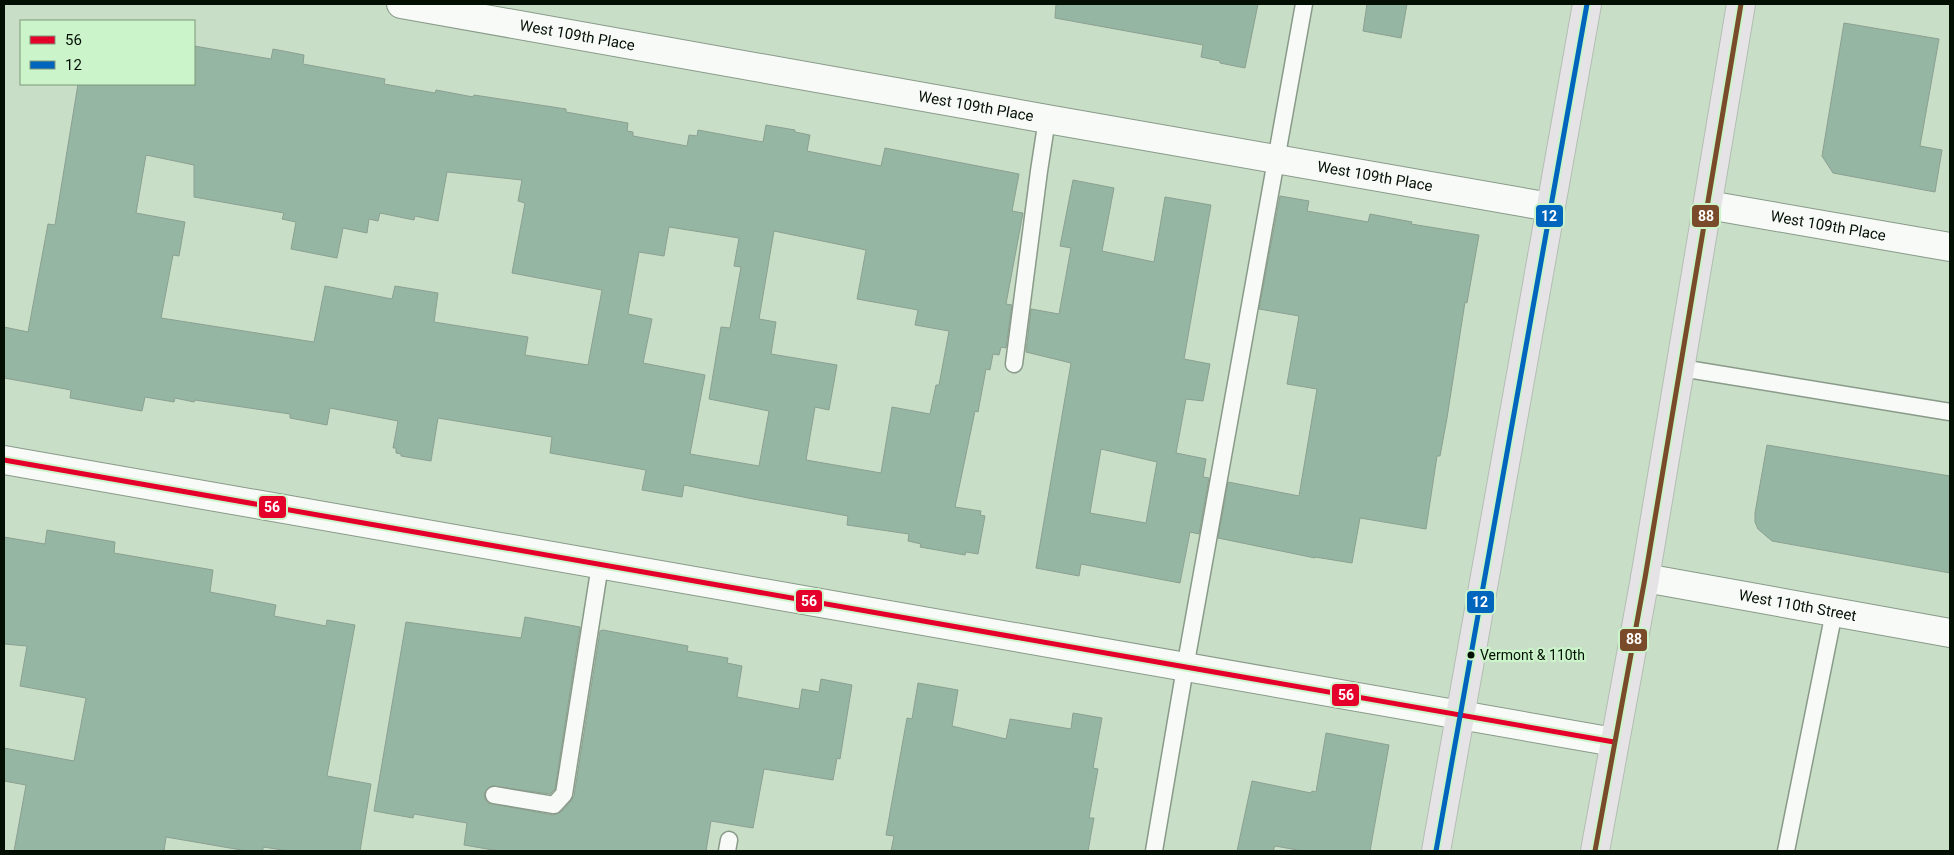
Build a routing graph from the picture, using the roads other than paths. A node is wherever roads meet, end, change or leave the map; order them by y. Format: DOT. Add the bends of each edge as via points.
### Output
graph roads {
  1 [pos="401,4"];
  2 [pos="1304,4"];
  3 [pos="1587,4"];
  4 [pos="1741,4"];
  5 [pos="1047,119"];
  6 [pos="1277,159"];
  7 [pos="1708,205"];
  8 [pos="1550,207"];
  9 [pos="1950,248"];
  10 [pos="1014,364"];
  11 [pos="1681,368"];
  12 [pos="1950,412"];
  13 [pos="4,460"];
  14 [pos="600,565"];
  15 [pos="1645,578"];
  16 [pos="1834,612"];
  17 [pos="1950,633"];
  18 [pos="1185,668"];
  19 [pos="1460,716"];
  20 [pos="1614,742"];
  21 [pos="494,795"];
  22 [pos="1154,851"];
  23 [pos="1436,851"];
  24 [pos="1595,851"];
  25 [pos="1786,851"];
  1 -- 5 [label="street, West 109th Place"];
  2 -- 6 [label="lane"];
  3 -- 8 [label="main road"];
  4 -- 7 [label="main road"];
  5 -- 6 [label="street, West 109th Place"];
  5 -- 10 [label="lane"];
  6 -- 8 [label="street, West 109th Place"];
  6 -- 18 [label="lane"];
  7 -- 9 [label="street, West 109th Place"];
  7 -- 11 [label="main road"];
  8 -- 19 [label="main road"];
  11 -- 12 [label="lane"];
  11 -- 15 [label="main road"];
  13 -- 14 [label="street"];
  14 -- 18 [label="street"];
  14 -- 21 [label="lane" via="564,794 554,805"];
  15 -- 16 [label="street, West 110th Street"];
  15 -- 20 [label="main road"];
  16 -- 17 [label="street, West 110th Street"];
  16 -- 25 [label="lane"];
  18 -- 19 [label="street"];
  18 -- 22 [label="lane"];
  19 -- 20 [label="street"];
  19 -- 23 [label="main road"];
  20 -- 24 [label="main road"];
}
